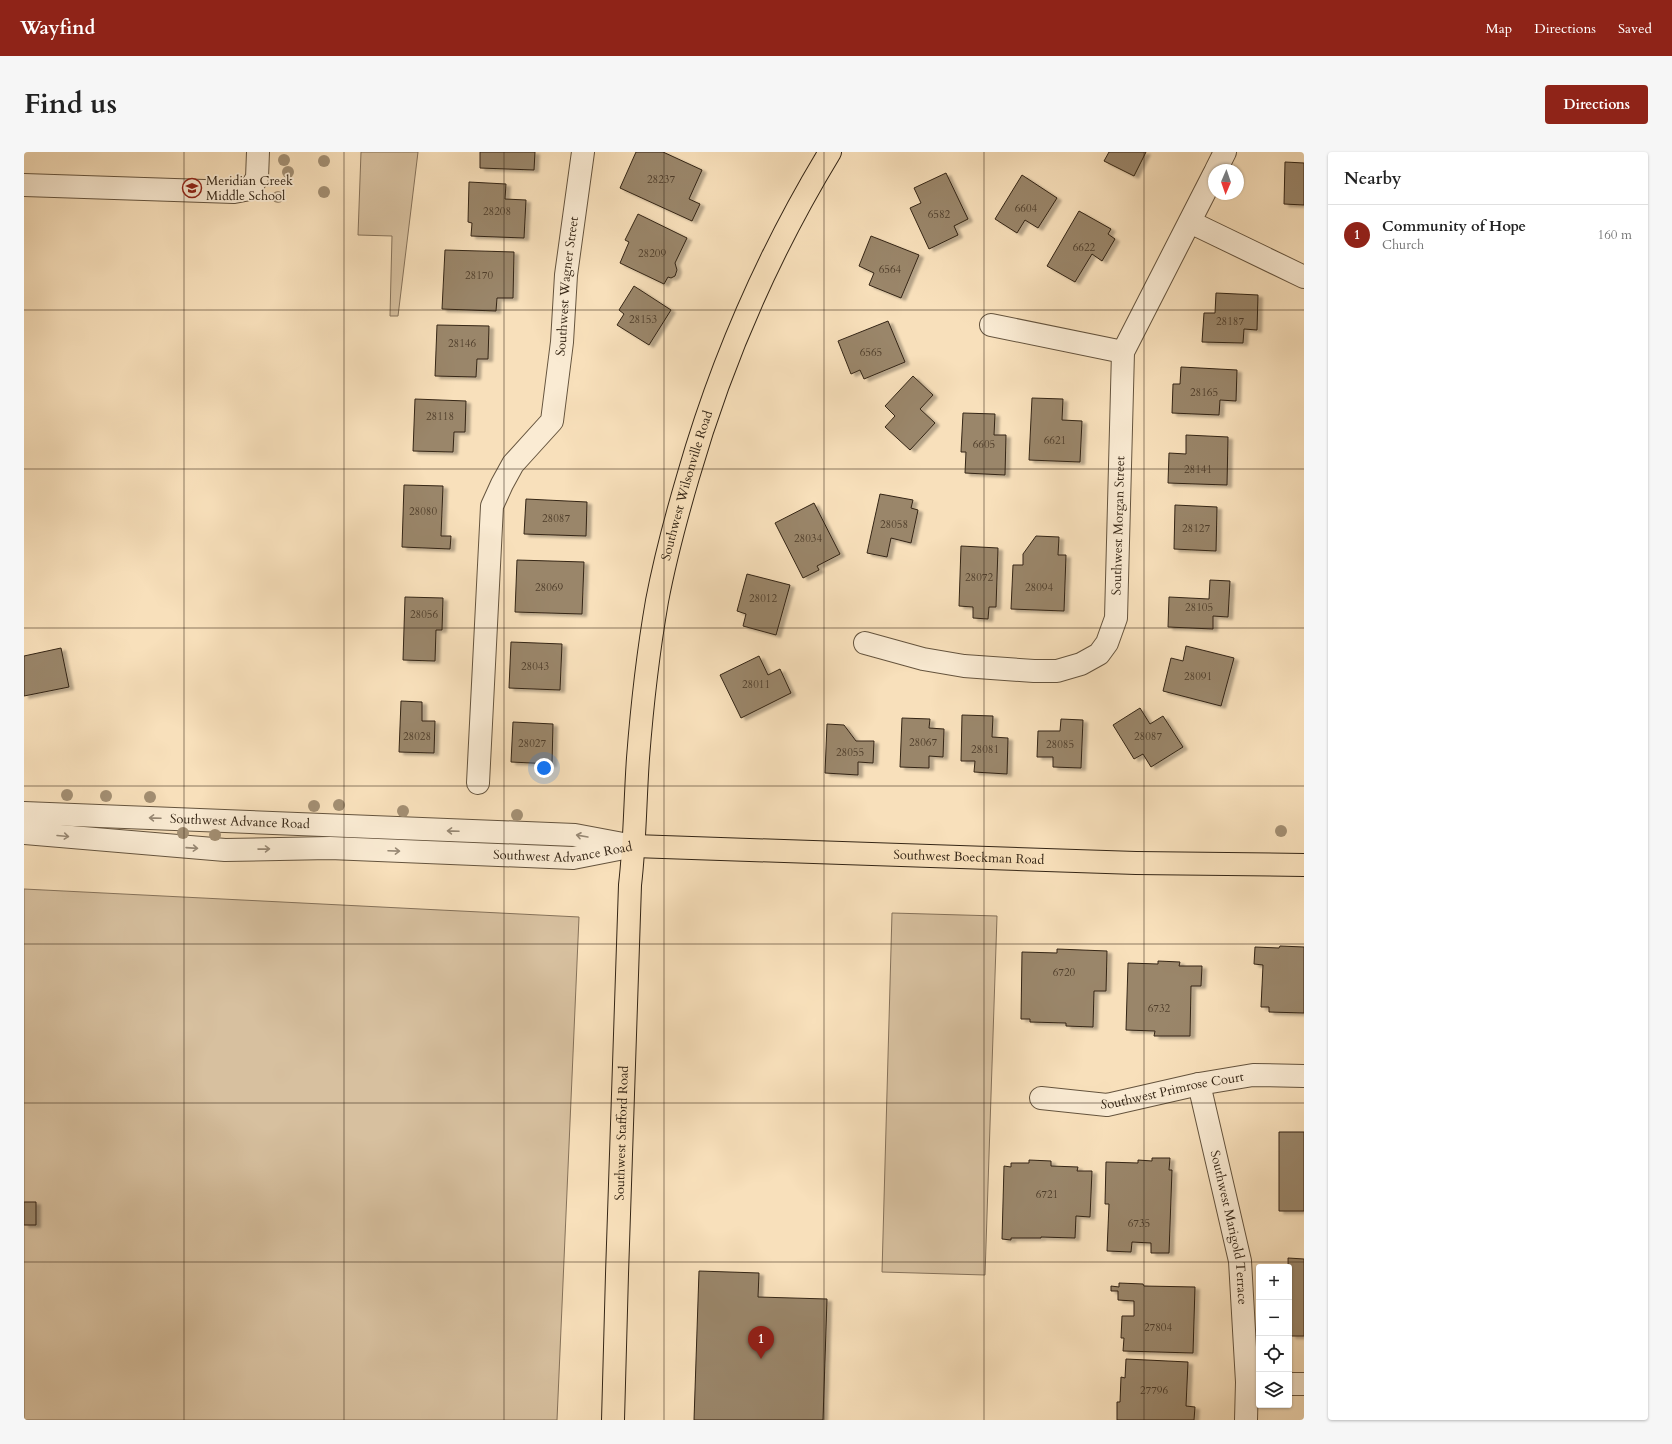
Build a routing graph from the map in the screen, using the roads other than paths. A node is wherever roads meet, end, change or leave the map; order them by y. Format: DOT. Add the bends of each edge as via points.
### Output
graph roads {
  1 [pos="258,152"];
  2 [pos="583,152"];
  3 [pos="830,152"];
  4 [pos="1225,152"];
  5 [pos="1219,164"];
  6 [pos="24,185"];
  7 [pos="1208,186"];
  8 [pos="1190,222"];
  9 [pos="1304,277"];
  10 [pos="991,325"];
  11 [pos="1123,352"];
  12 [pos="865,643"];
  13 [pos="478,783"];
  14 [pos="24,813"];
  15 [pos="24,833"];
  16 [pos="634,846"];
  17 [pos="1304,865"];
  18 [pos="1304,1076"];
  19 [pos="1200,1084"];
  20 [pos="1041,1098"];
  21 [pos="1253,1382"];
  22 [pos="1292,1384"];
  23 [pos="1304,1384"];
  24 [pos="613,1420"];
  25 [pos="1246,1420"];
  1 -- 6 [label="street" via="257,178 250,188 234,192"];
  2 -- 13 [label="street, Southwest Wagner Street" via="566,275 562,342 552,421 513,464 492,506"];
  3 -- 16 [label="main road, Southwest Wilsonville Road" via="785,231 741,324 707,413 677,514 658,595 645,685"];
  4 -- 5 [label="street"];
  7 -- 8 [label="street, Southwest Morgan Street"];
  8 -- 9 [label="street"];
  8 -- 11 [label="street, Southwest Morgan Street"];
  10 -- 11 [label="street"];
  11 -- 12 [label="street, Southwest Morgan Street" via="1116,618 1107,644 1099,654 1081,664 1057,671 1034,671 964,666 923,659"];
  16 -- 14 [label="street, Southwest Advance Road, one-way" via="575,835"];
  15 -- 16 [label="street, Southwest Advance Road, one-way" via="225,850 330,848 573,858"];
  16 -- 17 [label="main road, Southwest Boeckman Road" via="1136,863"];
  16 -- 24 [label="main road, Southwest Stafford Road" via="630,885"];
  18 -- 19 [label="street, Southwest Primrose Court" via="1253,1074"];
  19 -- 20 [label="street, Southwest Primrose Court" via="1107,1106"];
  19 -- 21 [label="street, Southwest Marigold Terrace" via="1240,1261"];
  21 -- 25 [label="street, Southwest Marigold Terrace"];
  22 -- 23 [label="street"];
}
